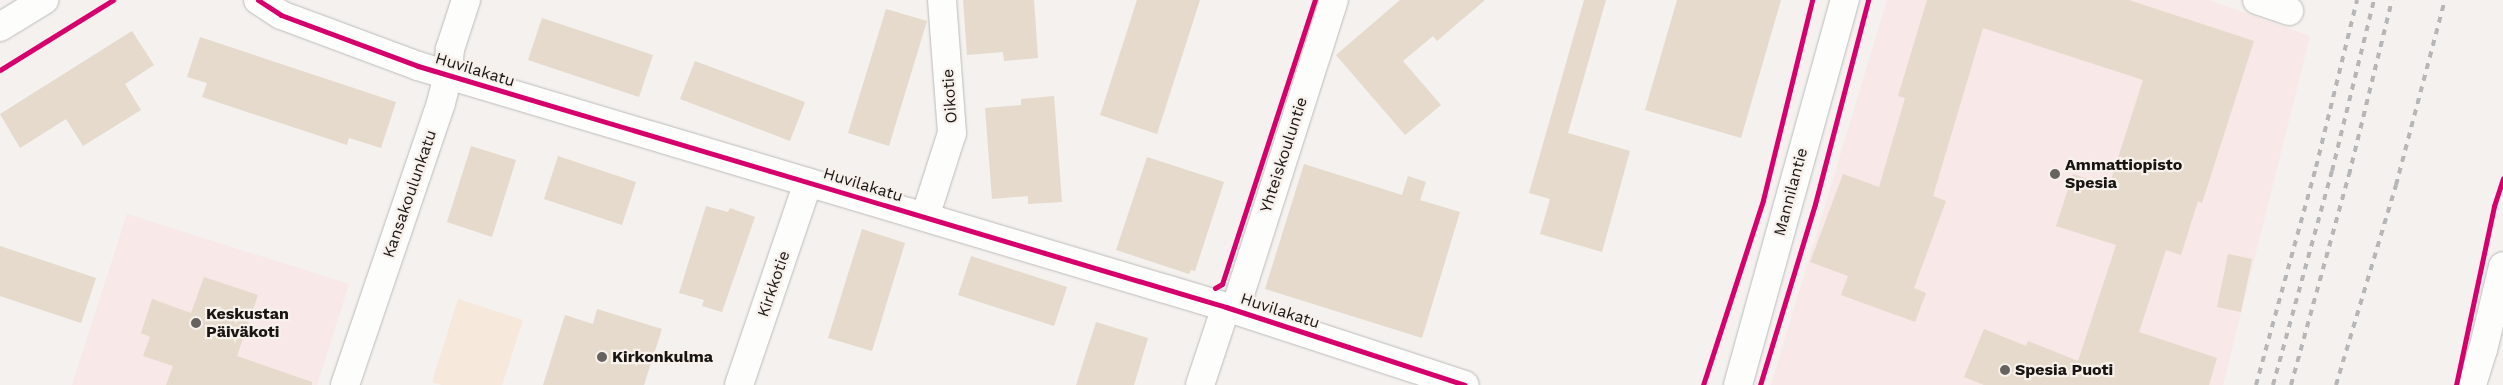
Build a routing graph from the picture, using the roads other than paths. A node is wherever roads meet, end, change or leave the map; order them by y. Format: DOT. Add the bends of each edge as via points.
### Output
graph roads {
  1 [pos="44,0"];
  2 [pos="258,0"];
  3 [pos="466,0"];
  4 [pos="942,0"];
  5 [pos="1334,0"];
  6 [pos="1844,0"];
  7 [pos="2257,0"];
  8 [pos="2289,11"];
  9 [pos="0,27"];
  10 [pos="448,75"];
  11 [pos="808,182"];
  12 [pos="925,217"];
  13 [pos="2503,266"];
  14 [pos="1231,308"];
  15 [pos="345,385"];
  16 [pos="739,385"];
  17 [pos="1200,385"];
  18 [pos="1465,385"];
  19 [pos="1738,385"];
  20 [pos="2472,385"];
  1 -- 9 [label="street"];
  2 -- 10 [label="street, Huvilakatu" via="281,15"];
  3 -- 10 [label="street, Kansakoulunkatu" via="450,49"];
  4 -- 12 [label="street, Oikotie" via="952,133"];
  5 -- 14 [label="street, Yhteiskouluntie"];
  6 -- 19 [label="street, Mannilantie"];
  7 -- 8 [label="street"];
  10 -- 11 [label="street, Huvilakatu"];
  10 -- 15 [label="street, Kansakoulunkatu"];
  11 -- 12 [label="street, Huvilakatu"];
  11 -- 16 [label="street, Kirkkotie"];
  12 -- 14 [label="street, Huvilakatu"];
  13 -- 20 [label="street"];
  14 -- 17 [label="street, Yhteiskouluntie"];
  14 -- 18 [label="street, Huvilakatu"];
}
